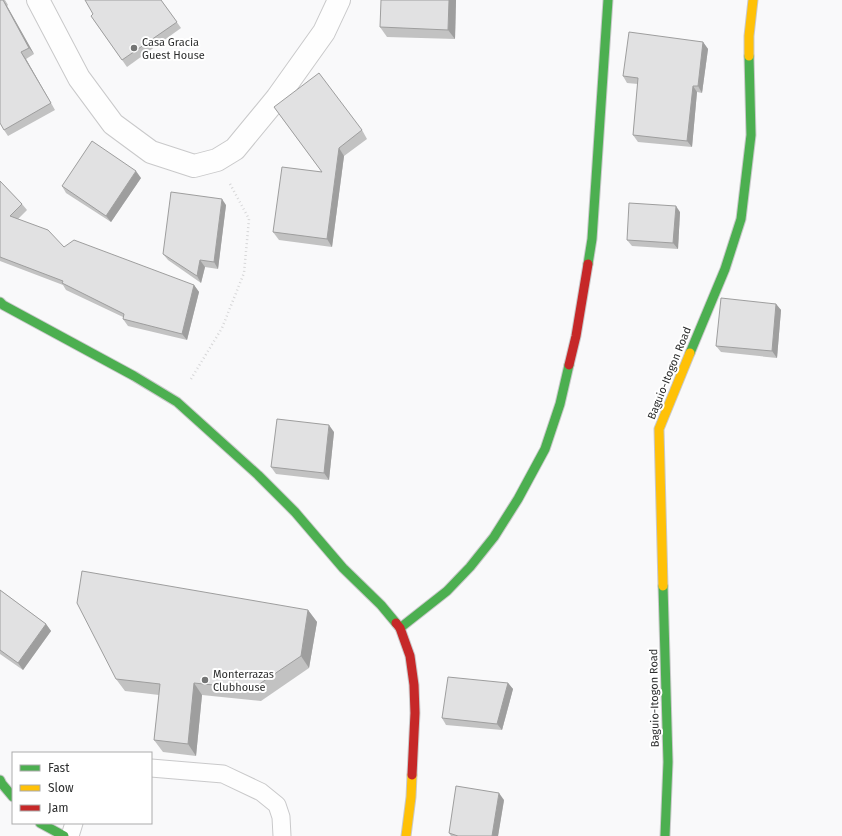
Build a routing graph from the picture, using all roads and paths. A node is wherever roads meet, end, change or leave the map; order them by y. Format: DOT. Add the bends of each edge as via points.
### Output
graph roads {
  1 [pos="38,0"];
  2 [pos="339,0"];
  3 [pos="608,0"];
  4 [pos="753,0"];
  5 [pos="217,160"];
  6 [pos="0,302"];
  7 [pos="177,402"];
  8 [pos="400,628"];
  9 [pos="152,768"];
  10 [pos="0,780"];
  11 [pos="12,796"];
  12 [pos="42,824"];
  13 [pos="74,824"];
  14 [pos="64,836"];
  15 [pos="70,836"];
  16 [pos="282,836"];
  17 [pos="406,836"];
  18 [pos="665,836"];
  1 -- 5 [label="street" via="79,78 113,124 151,152 194,166"];
  2 -- 5 [label="street" via="324,32 277,98 235,149"];
  3 -- 8 [label="street" via="592,239 576,336 560,404 545,449 494,537 447,591"];
  4 -- 18 [label="street, Baguio-Itogon Road" via="749,36 751,135 741,219 725,269 659,429 668,762"];
  5 -- 7 [label="path" via="249,219 244,273 222,328"];
  6 -- 7 [label="street"];
  7 -- 8 [label="street" via="295,512"];
  8 -- 17 [label="street" via="410,656 415,714 411,797"];
  9 -- 16 [label="lane" via="223,774 261,792 277,805 281,817"];
  10 -- 11 [label="street"];
  12 -- 14 [label="street"];
  13 -- 15 [label="lane"];
}
